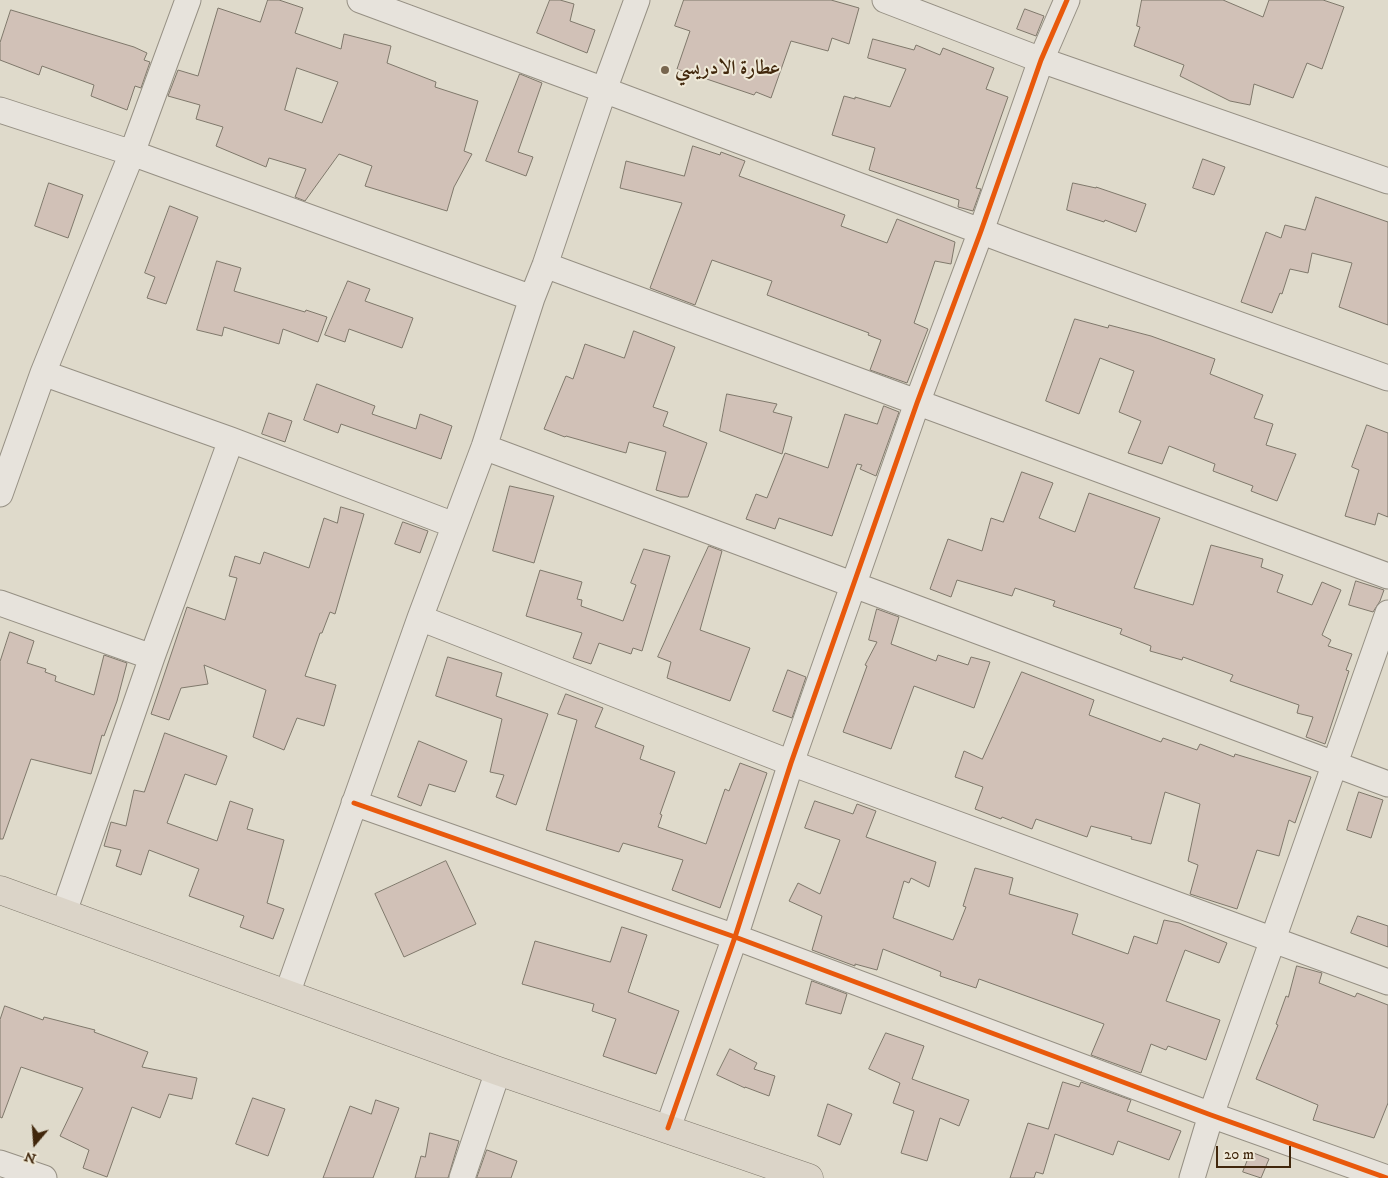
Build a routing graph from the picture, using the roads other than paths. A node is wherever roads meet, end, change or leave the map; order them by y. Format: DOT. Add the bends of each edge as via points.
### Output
graph roads {
  1 [pos="188,0"];
  2 [pos="637,0"];
  3 [pos="885,0"];
  4 [pos="1066,0"];
  5 [pos="376,2"];
  6 [pos="1041,60"];
  7 [pos="604,90"];
  8 [pos="0,110"];
  9 [pos="132,153"];
  10 [pos="1388,181"];
  11 [pos="981,231"];
  12 [pos="545,265"];
  13 [pos="532,298"];
  14 [pos="43,373"];
  15 [pos="1388,378"];
  16 [pos="917,403"];
  17 [pos="231,440"];
  18 [pos="484,447"];
  19 [pos="0,494"];
  20 [pos="454,525"];
  21 [pos="1388,576"];
  22 [pos="853,586"];
  23 [pos="0,603"];
  24 [pos="1388,613"];
  25 [pos="420,618"];
  26 [pos="152,657"];
  27 [pos="791,763"];
  28 [pos="1335,765"];
  29 [pos="1388,784"];
  30 [pos="354,803"];
  31 [pos="0,890"];
  32 [pos="64,912"];
  33 [pos="735,937"];
  34 [pos="1273,940"];
  35 [pos="1388,982"];
  36 [pos="287,994"];
  37 [pos="498,1071"];
  38 [pos="1211,1115"];
  39 [pos="668,1128"];
  40 [pos="0,1163"];
  41 [pos="765,1171"];
  42 [pos="44,1178"];
  43 [pos="462,1178"];
  44 [pos="809,1178"];
  45 [pos="1192,1178"];
  46 [pos="1387,1178"];
  1 -- 9 [label="street"];
  2 -- 7 [label="street"];
  3 -- 6 [label="street"];
  4 -- 6 [label="street"];
  5 -- 7 [label="street"];
  6 -- 10 [label="street"];
  6 -- 11 [label="street"];
  7 -- 11 [label="street"];
  7 -- 12 [label="street"];
  8 -- 9 [label="street"];
  9 -- 13 [label="street"];
  9 -- 14 [label="street"];
  11 -- 15 [label="street"];
  11 -- 16 [label="street"];
  12 -- 13 [label="street"];
  12 -- 16 [label="street"];
  13 -- 18 [label="street"];
  14 -- 17 [label="street"];
  14 -- 19 [label="street"];
  16 -- 21 [label="street"];
  16 -- 22 [label="street"];
  17 -- 20 [label="street"];
  17 -- 26 [label="street"];
  18 -- 20 [label="street"];
  18 -- 22 [label="street"];
  20 -- 25 [label="street"];
  22 -- 27 [label="street"];
  22 -- 28 [label="street"];
  23 -- 26 [label="street"];
  24 -- 28 [label="street"];
  25 -- 27 [label="street"];
  25 -- 30 [label="street"];
  26 -- 32 [label="street"];
  27 -- 33 [label="street"];
  27 -- 34 [label="street"];
  28 -- 29 [label="street"];
  28 -- 34 [label="street"];
  30 -- 33 [label="street"];
  30 -- 36 [label="street"];
  31 -- 32 [label="main road"];
  32 -- 36 [label="main road"];
  33 -- 38 [label="street"];
  33 -- 39 [label="street"];
  34 -- 35 [label="street"];
  34 -- 38 [label="street"];
  36 -- 37 [label="main road"];
  37 -- 39 [label="main road"];
  37 -- 43 [label="street"];
  38 -- 45 [label="street"];
  38 -- 46 [label="street"];
  39 -- 41 [label="main road"];
  40 -- 42 [label="street"];
  41 -- 44 [label="main road"];
}
